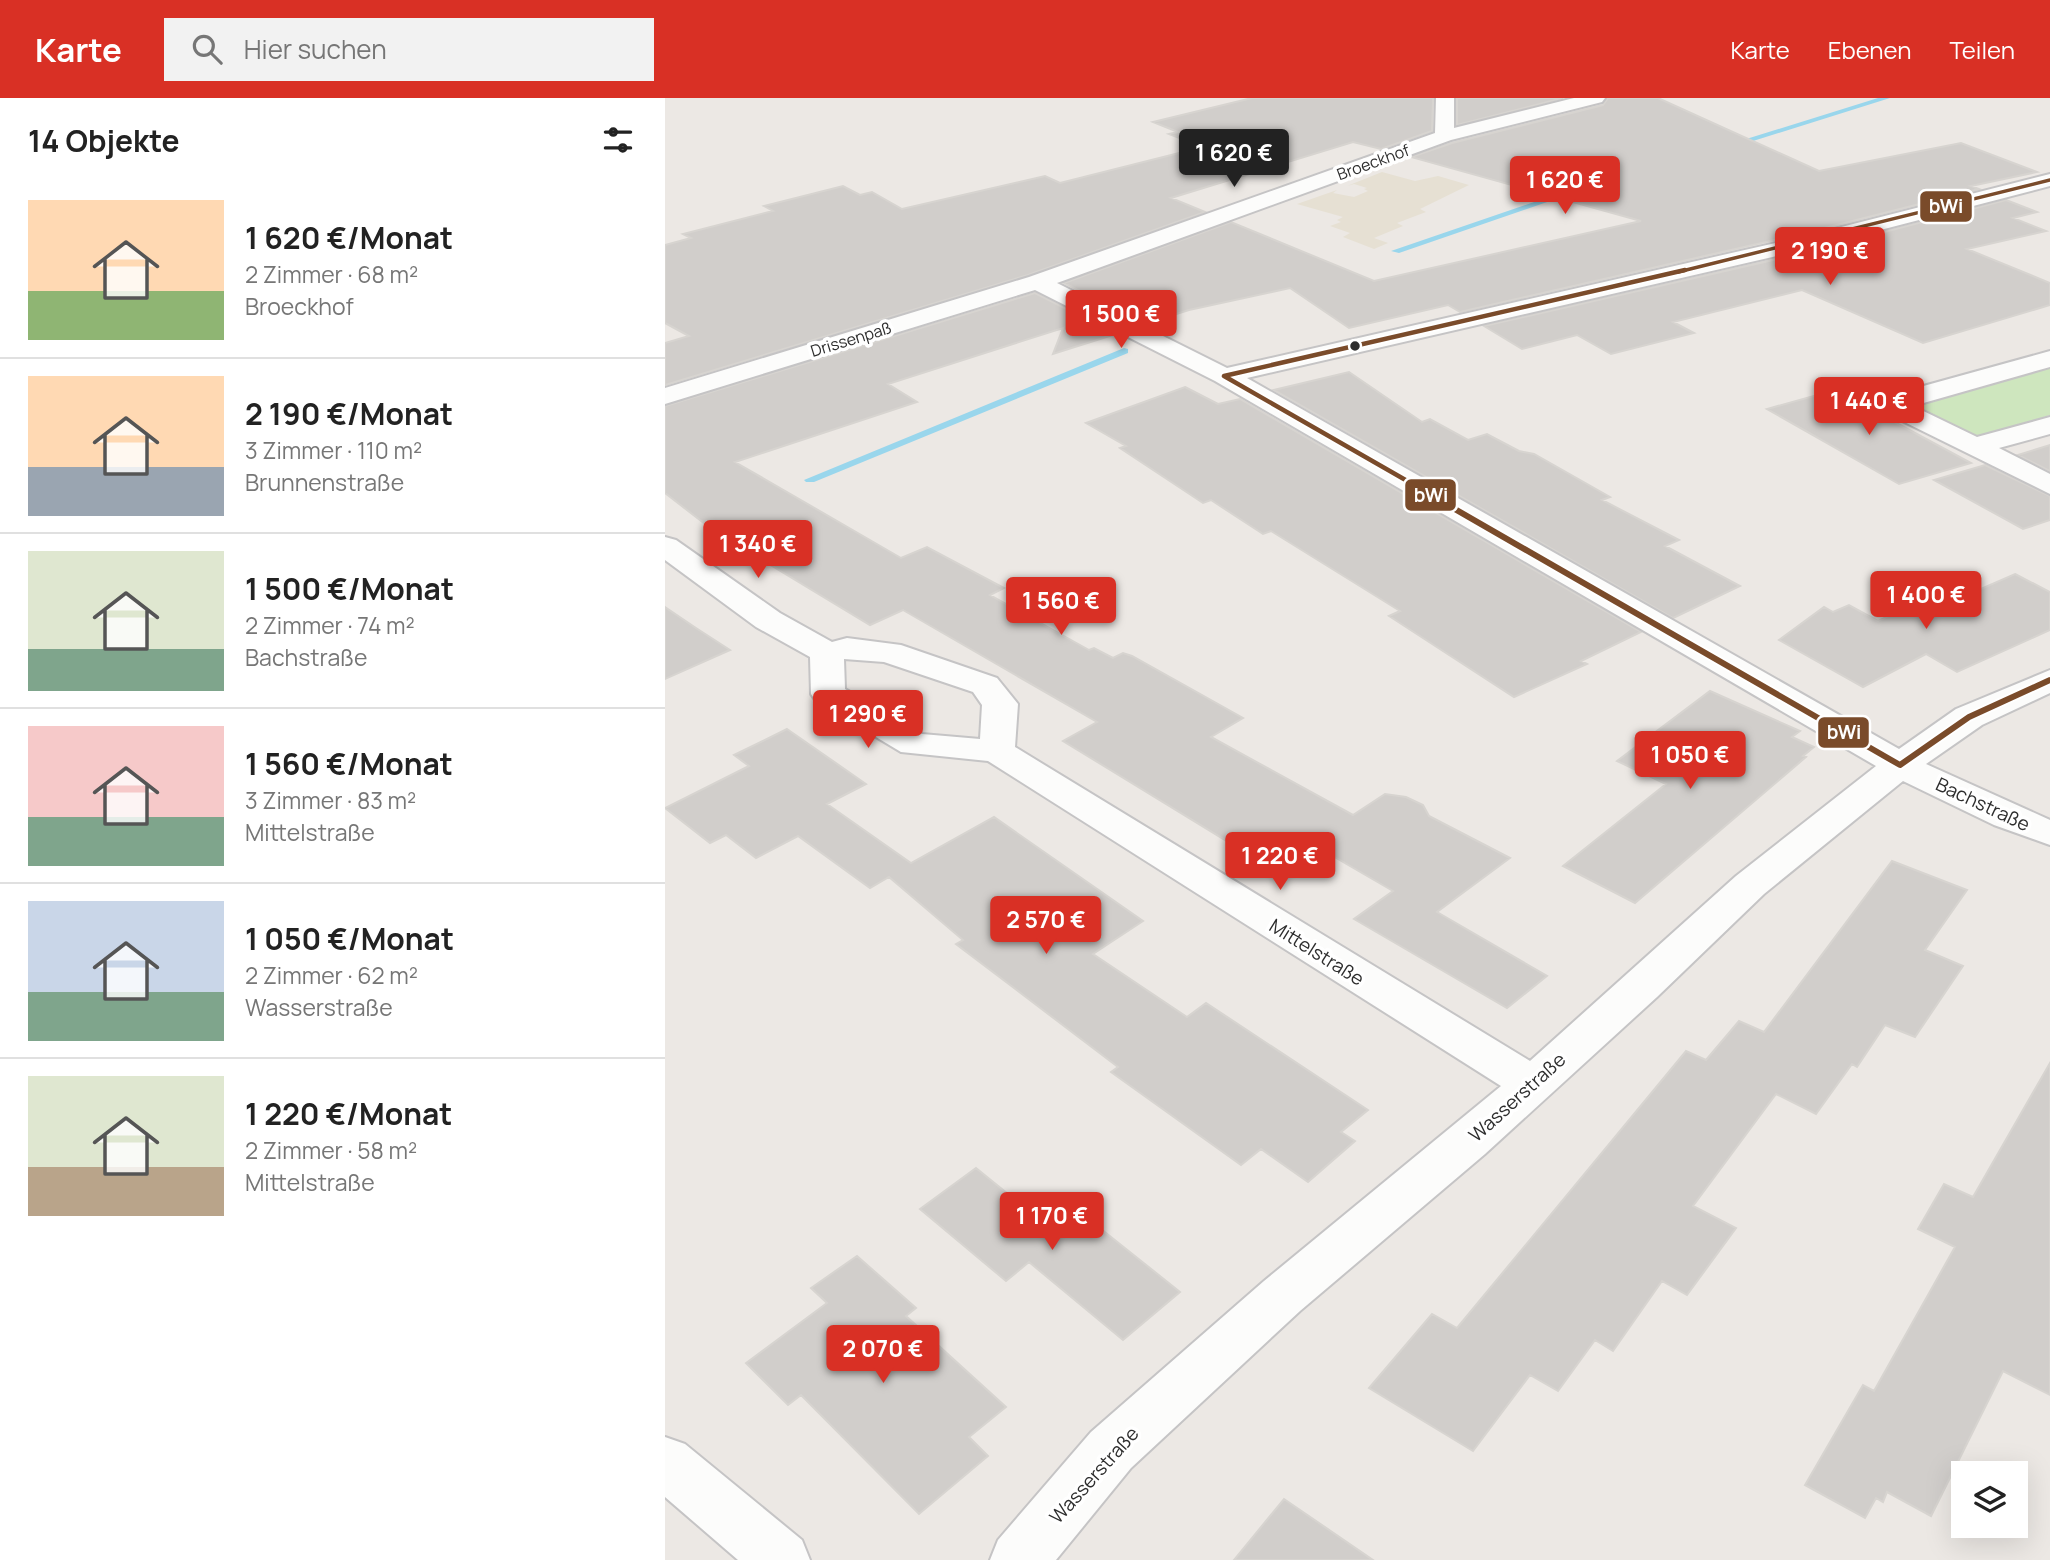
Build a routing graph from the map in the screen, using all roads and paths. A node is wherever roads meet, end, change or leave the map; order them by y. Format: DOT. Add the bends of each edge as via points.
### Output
graph roads {
  1 [pos="1445,98"];
  2 [pos="1595,98"];
  3 [pos="1444,136"];
  4 [pos="2050,180"];
  5 [pos="1037,282"];
  6 [pos="2050,359"];
  7 [pos="1224,376"];
  8 [pos="665,396"];
  9 [pos="2050,425"];
  10 [pos="1977,446"];
  11 [pos="2050,485"];
  12 [pos="665,546"];
  13 [pos="827,653"];
  14 [pos="2050,680"];
  15 [pos="997,751"];
  16 [pos="1900,765"];
  17 [pos="2050,833"];
  18 [pos="1532,1083"];
  19 [pos="665,1462"];
  20 [pos="781,1560"];
  21 [pos="1019,1560"];
  1 -- 3 [label="street"];
  2 -- 3 [label="street, Broeckhof"];
  3 -- 5 [label="street, Broeckhof"];
  4 -- 7 [label="street" via="1807,242"];
  5 -- 7 [label="street, Bachstraße"];
  5 -- 8 [label="street, Drissenpaß"];
  6 -- 10 [label="street" via="1889,404"];
  7 -- 16 [label="street, Bachstraße"];
  9 -- 10 [label="street"];
  10 -- 11 [label="street"];
  12 -- 13 [label="street" via="768,620"];
  13 -- 15 [label="street, Mittelstraße" via="828,694 914,744"];
  13 -- 15 [label="street" via="847,648 889,652 985,685 1000,704"];
  14 -- 16 [label="street, Wasserstraße" via="1969,717"];
  15 -- 18 [label="street, Mittelstraße"];
  16 -- 17 [label="street, Bachstraße"];
  16 -- 18 [label="street, Wasserstraße" via="1750,885"];
  18 -- 21 [label="street, Wasserstraße" via="1282,1296 1111,1450"];
  19 -- 20 [label="street"];
}
